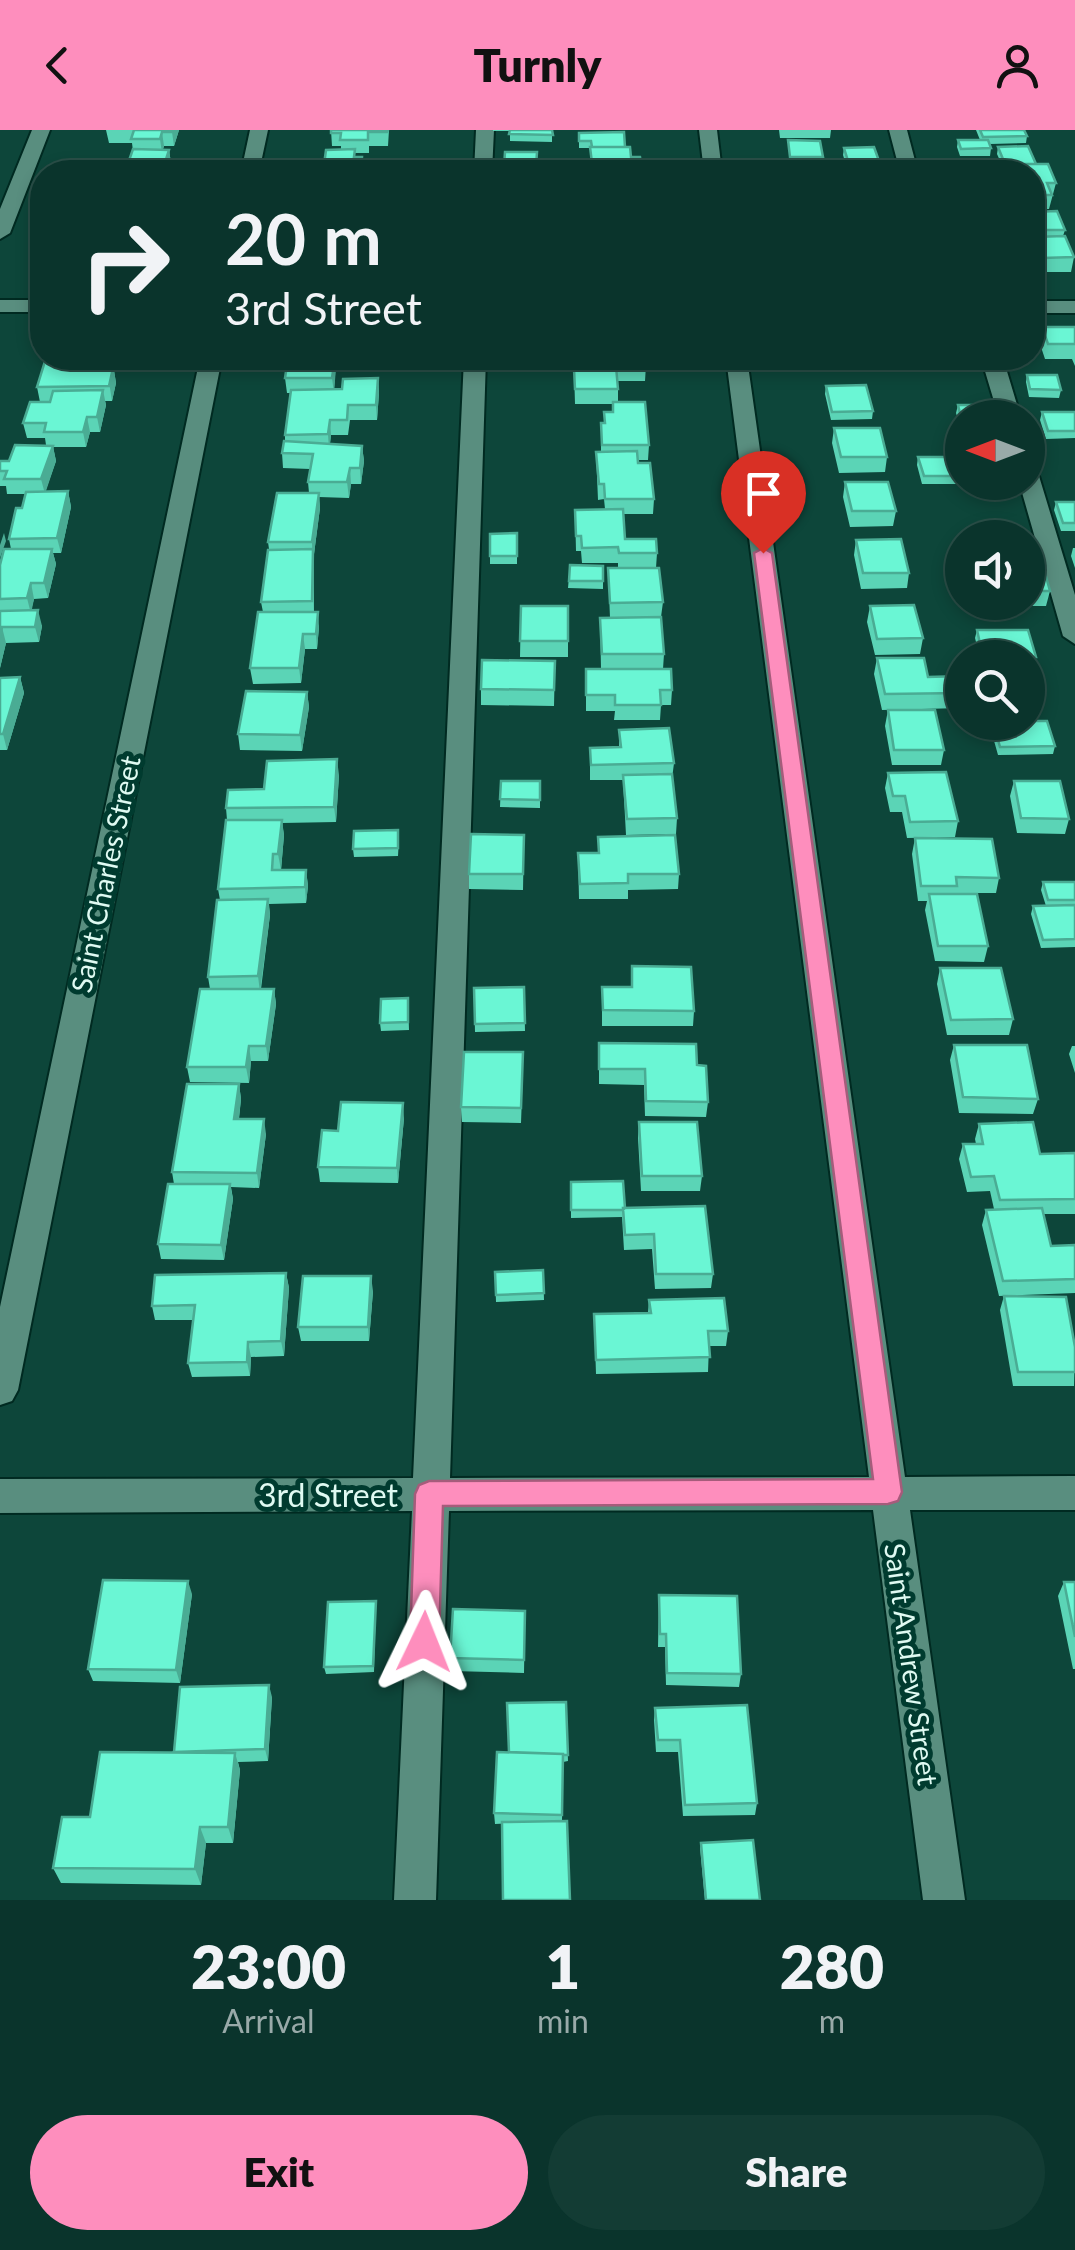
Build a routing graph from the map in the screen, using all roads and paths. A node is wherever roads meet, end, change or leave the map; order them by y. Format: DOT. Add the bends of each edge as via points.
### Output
graph roads {
  1 [pos="41,130"];
  2 [pos="259,130"];
  3 [pos="485,130"];
  4 [pos="708,130"];
  5 [pos="898,130"];
  6 [pos="253,160"];
  7 [pos="484,160"];
  8 [pos="712,160"];
  9 [pos="906,160"];
  10 [pos="0,233"];
  11 [pos="0,306"];
  12 [pos="30,306"];
  13 [pos="1075,306"];
  14 [pos="1045,307"];
  15 [pos="209,370"];
  16 [pos="475,370"];
  17 [pos="740,370"];
  18 [pos="996,370"];
  19 [pos="1005,400"];
  20 [pos="1035,500"];
  21 [pos="1075,636"];
  22 [pos="0,1390"];
  23 [pos="888,1492"];
  24 [pos="1075,1493"];
  25 [pos="429,1494"];
  26 [pos="0,1496"];
  27 [pos="416,1900"];
  28 [pos="944,1900"];
  1 -- 10 [label="street"];
  2 -- 6 [label="street"];
  3 -- 7 [label="street"];
  4 -- 8 [label="street"];
  5 -- 9 [label="street"];
  11 -- 12 [label="street"];
  13 -- 14 [label="street"];
  15 -- 22 [label="street, Saint Charles Street"];
  16 -- 25 [label="street"];
  17 -- 23 [label="street, Saint Andrew Street"];
  18 -- 19 [label="street"];
  20 -- 21 [label="street"];
  23 -- 24 [label="street, 3rd Street"];
  23 -- 25 [label="street, 3rd Street"];
  23 -- 28 [label="street, Saint Andrew Street"];
  25 -- 26 [label="street, 3rd Street"];
  25 -- 27 [label="street"];
}
